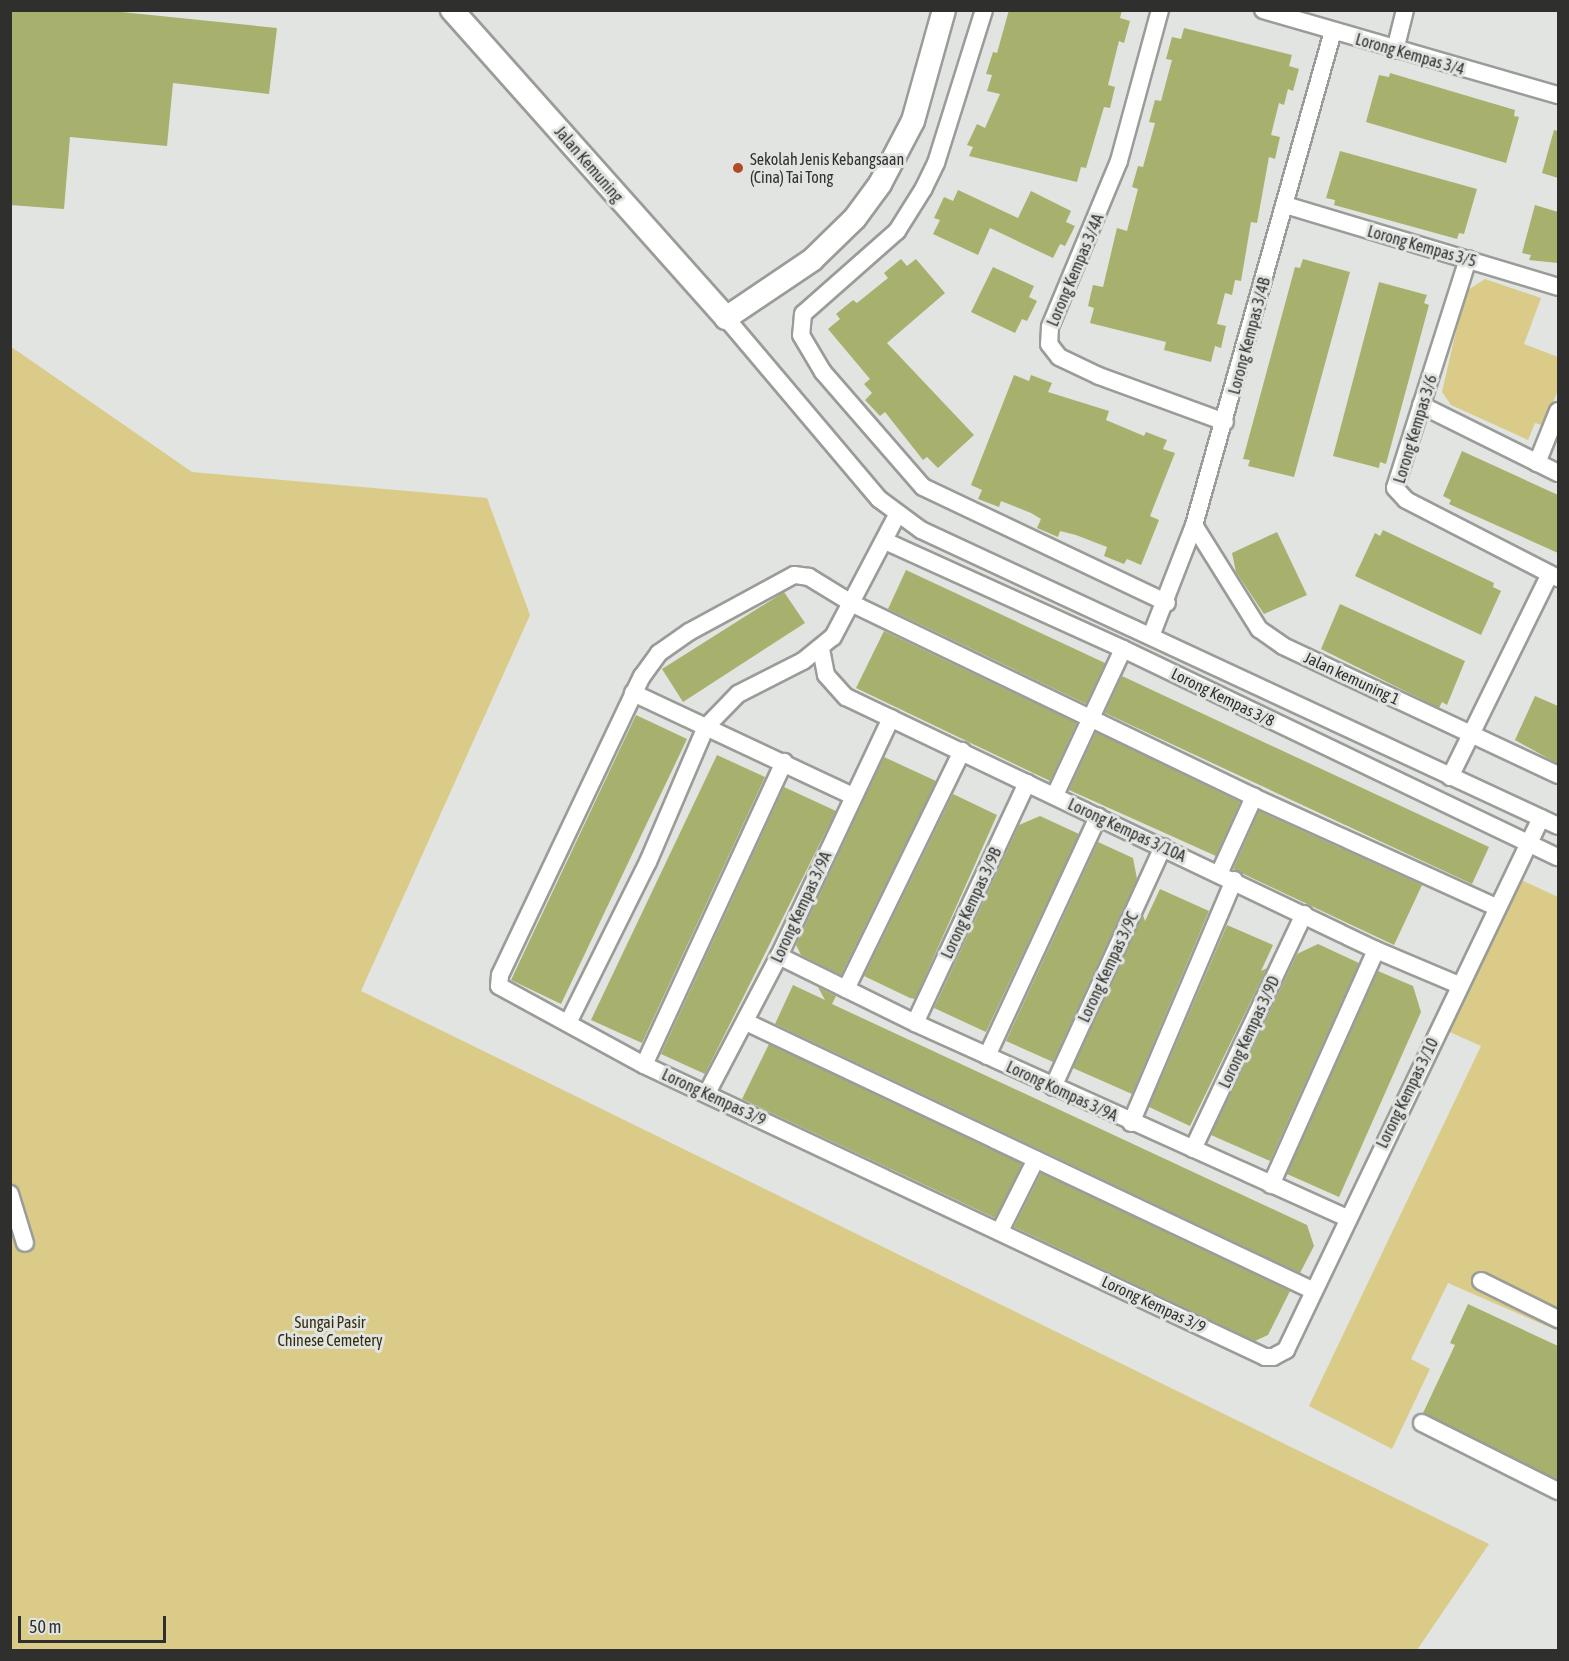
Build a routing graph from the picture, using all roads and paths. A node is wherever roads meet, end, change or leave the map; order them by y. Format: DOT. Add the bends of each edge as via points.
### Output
graph roads {
  1 [pos="452,10"];
  2 [pos="944,10"];
  3 [pos="984,10"];
  4 [pos="1160,10"];
  5 [pos="1263,10"];
  6 [pos="1405,10"];
  7 [pos="1333,31"];
  8 [pos="1395,50"];
  9 [pos="1558,95"];
  10 [pos="1285,205"];
  11 [pos="1468,259"];
  12 [pos="1558,286"];
  13 [pos="726,318"];
  14 [pos="1421,405"];
  15 [pos="1558,411"];
  16 [pos="1225,422"];
  17 [pos="1537,463"];
  18 [pos="1558,473"];
  19 [pos="897,516"];
  20 [pos="1194,525"];
  21 [pos="885,541"];
  22 [pos="1554,576"];
  23 [pos="1167,603"];
  24 [pos="853,604"];
  25 [pos="1151,636"];
  26 [pos="821,649"];
  27 [pos="1123,649"];
  28 [pos="633,693"];
  29 [pos="891,718"];
  30 [pos="1091,718"];
  31 [pos="706,727"];
  32 [pos="1471,733"];
  33 [pos="962,751"];
  34 [pos="784,762"];
  35 [pos="1558,775"];
  36 [pos="1450,777"];
  37 [pos="1027,783"];
  38 [pos="1055,795"];
  39 [pos="853,796"];
  40 [pos="1254,797"];
  41 [pos="1098,817"];
  42 [pos="1541,818"];
  43 [pos="1558,826"];
  44 [pos="1529,843"];
  45 [pos="1163,847"];
  46 [pos="1558,857"];
  47 [pos="1227,877"];
  48 [pos="1496,907"];
  49 [pos="1304,914"];
  50 [pos="1376,950"];
  51 [pos="779,956"];
  52 [pos="1459,986"];
  53 [pos="846,989"];
  54 [pos="746,1022"];
  55 [pos="568,1023"];
  56 [pos="915,1023"];
  57 [pos="987,1056"];
  58 [pos="644,1065"];
  59 [pos="1053,1087"];
  60 [pos="706,1093"];
  61 [pos="1131,1123"];
  62 [pos="1193,1149"];
  63 [pos="1036,1159"];
  64 [pos="1271,1185"];
  65 [pos="10,1194"];
  66 [pos="1347,1218"];
  67 [pos="1000,1231"];
  68 [pos="24,1242"];
  69 [pos="1481,1281"];
  70 [pos="1314,1291"];
  71 [pos="1558,1319"];
  72 [pos="1265,1358"];
  73 [pos="1422,1423"];
  74 [pos="1558,1491"];
  1 -- 13 [label="street, Jalan Kemuning"];
  2 -- 13 [label="street" via="913,121 880,184 855,218 812,260"];
  3 -- 23 [label="street" via="936,163 924,188 897,231 803,314 801,335 823,372 923,487"];
  4 -- 16 [label="street, Lorong Kempas 3/4A" via="1119,161 1050,327 1049,344 1059,357 1099,376"];
  5 -- 7 [label="street, Lorong Kempas 3/4"];
  6 -- 8 [label="street"];
  7 -- 8 [label="street, Lorong Kempas 3/4"];
  7 -- 10 [label="street, Lorong Kempas 3/4B"];
  8 -- 9 [label="street, Lorong Kempas 3/4"];
  10 -- 11 [label="street, Lorong Kempas 3/5"];
  10 -- 16 [label="street, Lorong Kempas 3/4B"];
  11 -- 12 [label="street, Lorong Kempas 3/5"];
  11 -- 14 [label="street, Lorong Kempas 3/6"];
  13 -- 19 [label="street"];
  14 -- 17 [label="street"];
  14 -- 22 [label="street, Lorong Kempas 3/6" via="1395,483 1400,496"];
  15 -- 17 [label="street"];
  16 -- 20 [label="street, Lorong Kempas 3/4B"];
  17 -- 18 [label="street"];
  19 -- 21 [label="street"];
  19 -- 25 [label="street"];
  20 -- 23 [label="street, Lorong Kempas 3/4B"];
  20 -- 32 [label="street, Jalan kemuning 1" via="1259,629 1283,646"];
  21 -- 24 [label="street"];
  21 -- 27 [label="street, Lorong Kempas 3/8"];
  22 -- 32 [label="street"];
  23 -- 25 [label="street, Lorong Kempas 3/4B"];
  24 -- 26 [label="street"];
  24 -- 28 [label="street, Lorong Kempas 3/9" via="809,577 794,575 779,580 660,653"];
  24 -- 30 [label="street, Lorong Kempas 3/9"];
  25 -- 36 [label="street"];
  26 -- 29 [label="street, Lorong Kempas 3/10A" via="826,675 846,697"];
  26 -- 31 [label="street" via="738,694"];
  27 -- 30 [label="street"];
  27 -- 44 [label="street, Lorong Kempas 3/8"];
  28 -- 31 [label="street"];
  28 -- 55 [label="street, Lorong Kempas 3/9" via="500,975 499,986 505,991"];
  29 -- 33 [label="street, Lorong Kempas 3/10A"];
  29 -- 39 [label="street, Lorong Kempas 3/9A"];
  30 -- 38 [label="street"];
  30 -- 40 [label="street, Lorong Kempas 3/9"];
  31 -- 34 [label="street"];
  31 -- 55 [label="street" via="648,862"];
  32 -- 35 [label="street, Jalan kemuning 1"];
  32 -- 36 [label="street"];
  33 -- 37 [label="street, Lorong Kempas 3/10A"];
  33 -- 53 [label="street"];
  34 -- 39 [label="street"];
  34 -- 58 [label="street"];
  36 -- 42 [label="street"];
  37 -- 38 [label="street, Lorong Kempas 3/10A"];
  37 -- 56 [label="street, Lorong Kempas 3/9B"];
  38 -- 41 [label="street, Lorong Kempas 3/10A"];
  39 -- 51 [label="street, Lorong Kempas 3/9A"];
  40 -- 47 [label="street"];
  40 -- 48 [label="street, Lorong Kempas 3/9"];
  41 -- 45 [label="street, Lorong Kempas 3/10A"];
  41 -- 57 [label="street"];
  42 -- 43 [label="street"];
  42 -- 44 [label="street, Lorong Kempas 3/10"];
  44 -- 46 [label="street, Lorong Kempas 3/8"];
  44 -- 48 [label="street, Lorong Kempas 3/10"];
  45 -- 47 [label="street, Lorong Kempas 3/10A"];
  45 -- 59 [label="street, Lorong Kempas 3/9C"];
  47 -- 49 [label="street, Lorong Kempas 3/10A"];
  47 -- 61 [label="street"];
  48 -- 52 [label="street, Lorong Kempas 3/10"];
  49 -- 50 [label="street, Lorong Kempas 3/10A"];
  49 -- 62 [label="street, Lorong Kempas 3/9D"];
  50 -- 52 [label="street, Lorong Kempas 3/10A"];
  50 -- 64 [label="street"];
  51 -- 53 [label="street, Lorong Kompas 3/9A"];
  51 -- 54 [label="street, Lorong Kempas 3/9A"];
  52 -- 66 [label="street, Lorong Kempas 3/10"];
  53 -- 56 [label="street, Lorong Kompas 3/9A"];
  54 -- 60 [label="street, Lorong Kempas 3/9A"];
  54 -- 63 [label="street"];
  55 -- 58 [label="street, Lorong Kempas 3/9"];
  56 -- 57 [label="street, Lorong Kompas 3/9A"];
  57 -- 59 [label="street, Lorong Kompas 3/9A"];
  58 -- 60 [label="street, Lorong Kempas 3/9"];
  59 -- 61 [label="street, Lorong Kompas 3/9A"];
  60 -- 67 [label="street, Lorong Kempas 3/9"];
  61 -- 62 [label="street, Lorong Kompas 3/9A"];
  62 -- 64 [label="street, Lorong Kompas 3/9A"];
  63 -- 67 [label="street"];
  63 -- 70 [label="street"];
  64 -- 66 [label="street, Lorong Kompas 3/9A"];
  65 -- 68 [label="street"];
  66 -- 70 [label="street, Lorong Kempas 3/10"];
  67 -- 72 [label="street, Lorong Kempas 3/9"];
  69 -- 71 [label="street"];
  70 -- 72 [label="street, Lorong Kempas 3/10" via="1286,1350"];
  73 -- 74 [label="street"];
}
